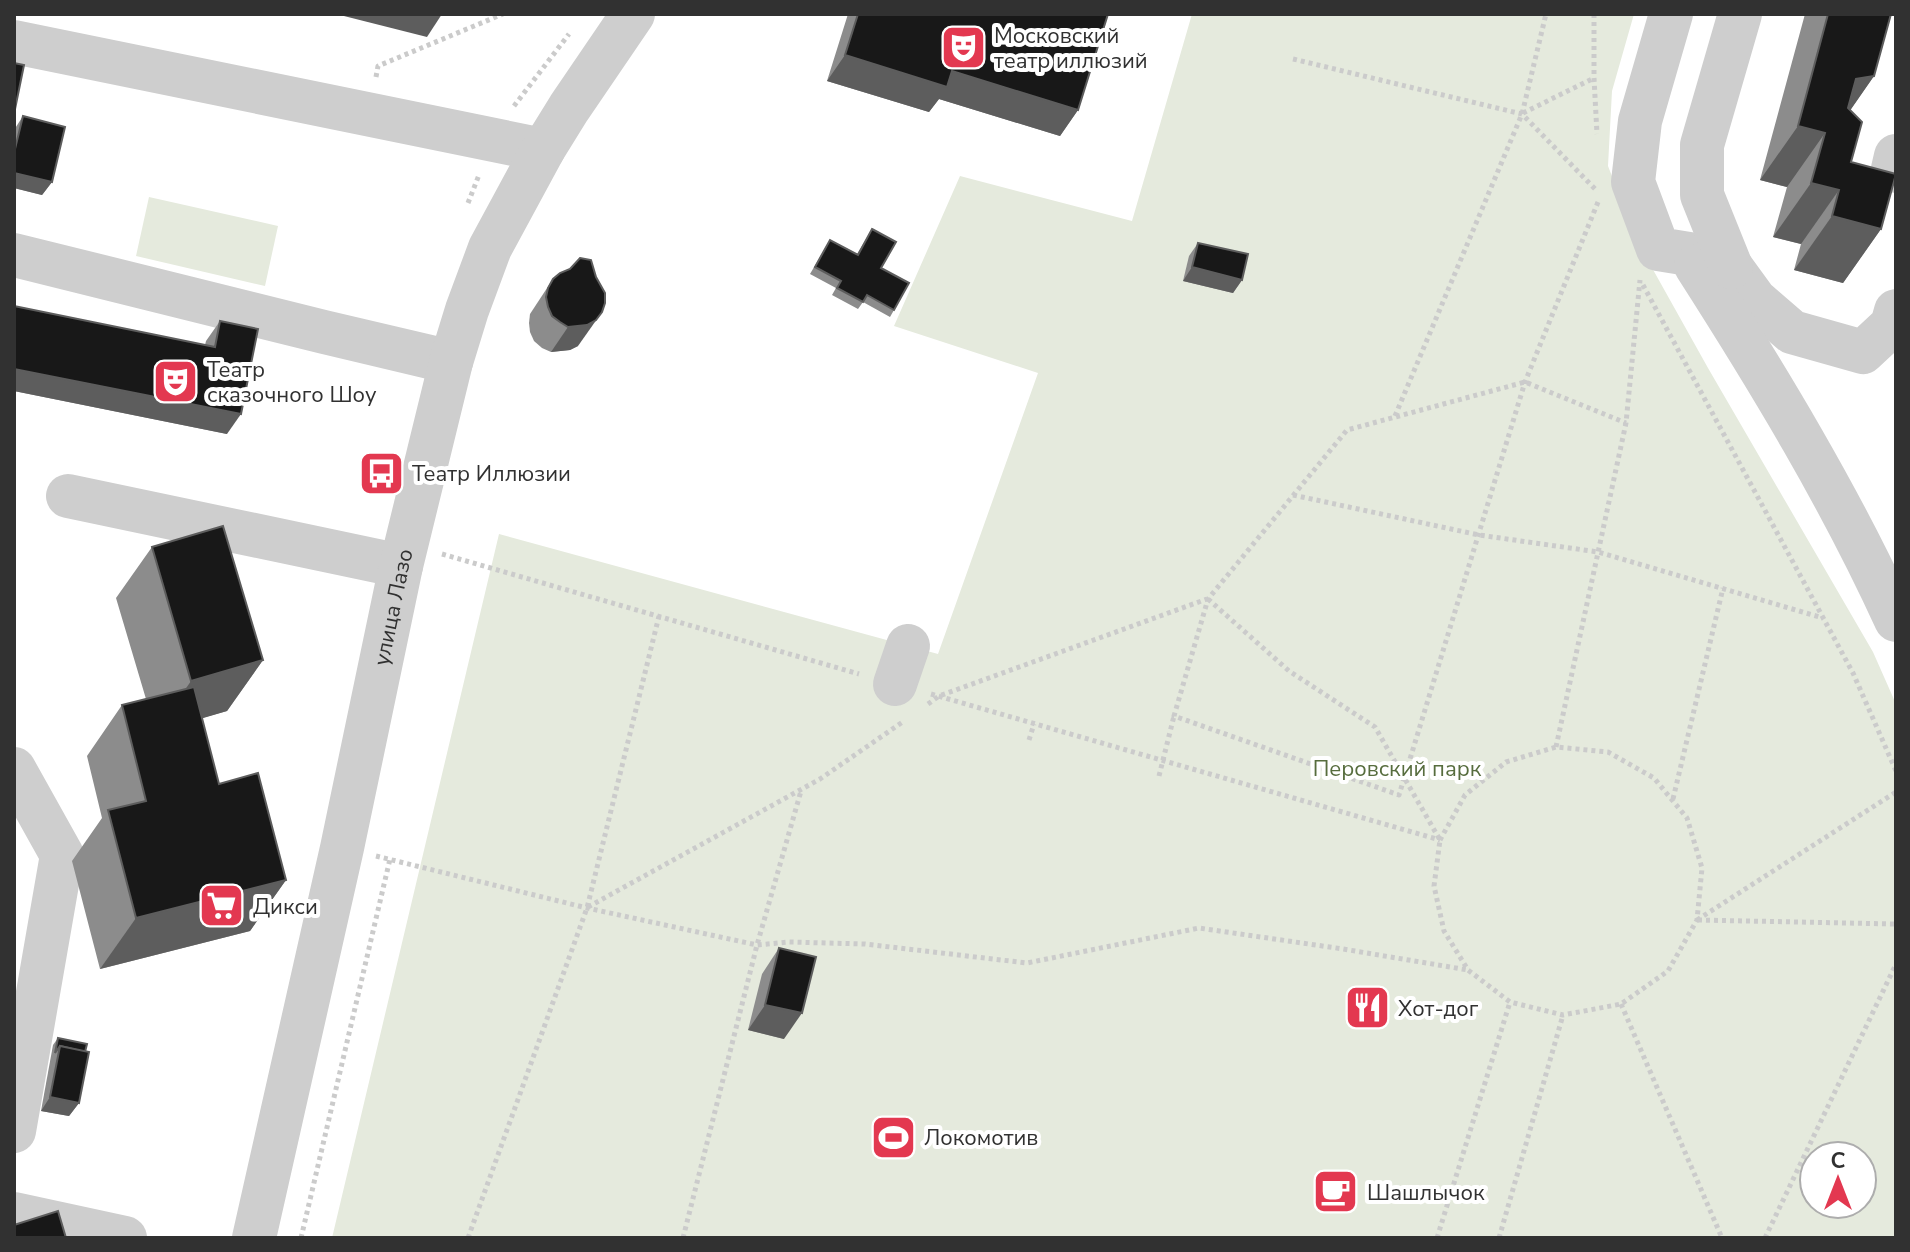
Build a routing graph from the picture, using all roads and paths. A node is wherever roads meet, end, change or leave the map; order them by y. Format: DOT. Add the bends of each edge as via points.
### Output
graph roads {
  1 [pos="503,14"];
  2 [pos="633,14"];
  3 [pos="1546,14"];
  4 [pos="1594,14"];
  5 [pos="1671,14"];
  6 [pos="1740,14"];
  7 [pos="61,32"];
  8 [pos="14,42"];
  9 [pos="1293,59"];
  10 [pos="1594,78"];
  11 [pos="1522,114"];
  12 [pos="369,115"];
  13 [pos="1597,137"];
  14 [pos="543,150"];
  15 [pos="1896,156"];
  16 [pos="1896,171"];
  17 [pos="1600,180"];
  18 [pos="1601,195"];
  19 [pos="1607,209"];
  20 [pos="1689,254"];
  21 [pos="14,255"];
  22 [pos="1731,267"];
  23 [pos="1896,311"];
  24 [pos="451,362"];
  25 [pos="1525,382"];
  26 [pos="1394,417"];
  27 [pos="1626,423"];
  28 [pos="1293,495"];
  29 [pos="68,496"];
  30 [pos="1479,535"];
  31 [pos="1598,552"];
  32 [pos="404,555"];
  33 [pos="1723,588"];
  34 [pos="1208,599"];
  35 [pos="659,616"];
  36 [pos="1823,618"];
  37 [pos="1896,620"];
  38 [pos="911,687"];
  39 [pos="939,696"];
  40 [pos="1174,716"];
  41 [pos="1034,724"];
  42 [pos="1029,740"];
  43 [pos="1556,747"];
  44 [pos="1163,762"];
  45 [pos="14,769"];
  46 [pos="1896,771"];
  47 [pos="1159,776"];
  48 [pos="1405,779"];
  49 [pos="801,790"];
  50 [pos="1896,792"];
  51 [pos="1673,800"];
  52 [pos="1440,840"];
  53 [pos="342,848"];
  54 [pos="390,859"];
  55 [pos="587,908"];
  56 [pos="1697,920"];
  57 [pos="1896,924"];
  58 [pos="757,945"];
  59 [pos="1896,964"];
  60 [pos="1468,970"];
  61 [pos="1510,1002"];
  62 [pos="1621,1004"];
  63 [pos="1563,1015"];
  64 [pos="14,1131"];
  65 [pos="14,1214"];
  66 [pos="125,1238"];
  67 [pos="254,1238"];
  68 [pos="301,1238"];
  69 [pos="468,1238"];
  70 [pos="683,1238"];
  71 [pos="1437,1238"];
  72 [pos="1499,1238"];
  73 [pos="1722,1238"];
  74 [pos="1765,1238"];
  1 -- 12 [label="path" via="378,66"];
  2 -- 14 [label="street, улица Лазо"];
  3 -- 11 [label="path"];
  4 -- 10 [label="path"];
  5 -- 20 [label="street" via="1640,121 1633,182 1658,249"];
  6 -- 22 [label="street" via="1702,145 1702,195"];
  7 -- 8 [label="street"];
  7 -- 12 [label="street"];
  9 -- 11 [label="path"];
  10 -- 11 [label="path"];
  10 -- 13 [label="path"];
  11 -- 18 [label="path"];
  11 -- 26 [label="path"];
  12 -- 14 [label="street"];
  14 -- 24 [label="street, улица Лазо" via="490,248"];
  15 -- 16 [label="street"];
  17 -- 18 [label="path"];
  18 -- 19 [label="path"];
  18 -- 25 [label="path"];
  20 -- 22 [label="street"];
  20 -- 37 [label="street" via="1770,383 1866,555"];
  21 -- 24 [label="street"];
  22 -- 23 [label="street" via="1755,300 1792,332 1863,352 1892,325"];
  24 -- 32 [label="street, улица Лазо"];
  25 -- 26 [label="path"];
  25 -- 27 [label="path"];
  25 -- 30 [label="path"];
  26 -- 28 [label="path" via="1347,430"];
  27 -- 31 [label="path"];
  27 -- 36 [label="path" via="1640,279"];
  28 -- 30 [label="path"];
  28 -- 34 [label="path"];
  29 -- 32 [label="street"];
  30 -- 31 [label="path"];
  30 -- 48 [label="path"];
  31 -- 33 [label="path"];
  31 -- 43 [label="path"];
  32 -- 35 [label="path"];
  32 -- 53 [label="street, улица Лазо"];
  33 -- 36 [label="path"];
  33 -- 51 [label="path"];
  34 -- 39 [label="path"];
  34 -- 40 [label="path"];
  34 -- 48 [label="path" via="1289,671 1375,727"];
  35 -- 38 [label="path"];
  35 -- 55 [label="path"];
  36 -- 46 [label="path"];
  38 -- 39 [label="path"];
  38 -- 39 [label="path"];
  38 -- 49 [label="path" via="820,779"];
  39 -- 41 [label="path"];
  40 -- 44 [label="path"];
  40 -- 48 [label="path" via="1399,795"];
  41 -- 42 [label="path"];
  41 -- 44 [label="path"];
  43 -- 51 [label="path" via="1608,752 1654,778"];
  43 -- 52 [label="path" via="1506,762 1486,778 1465,795"];
  44 -- 47 [label="path"];
  44 -- 52 [label="path"];
  45 -- 64 [label="street" via="62,855"];
  48 -- 52 [label="path"];
  49 -- 55 [label="path"];
  49 -- 58 [label="path"];
  50 -- 56 [label="path"];
  51 -- 56 [label="path" via="1687,818 1702,868"];
  52 -- 60 [label="path" via="1434,886 1444,931"];
  53 -- 54 [label="path"];
  53 -- 67 [label="street, улица Лазо"];
  54 -- 55 [label="path"];
  54 -- 68 [label="path"];
  55 -- 58 [label="path"];
  55 -- 69 [label="path"];
  56 -- 57 [label="path"];
  56 -- 62 [label="path" via="1668,971"];
  58 -- 60 [label="path" via="865,944 1027,963 1199,928"];
  58 -- 70 [label="path"];
  59 -- 74 [label="path"];
  60 -- 61 [label="path"];
  61 -- 63 [label="path"];
  61 -- 71 [label="path"];
  62 -- 63 [label="path"];
  62 -- 73 [label="path"];
  63 -- 72 [label="path"];
  65 -- 66 [label="street"];
}
